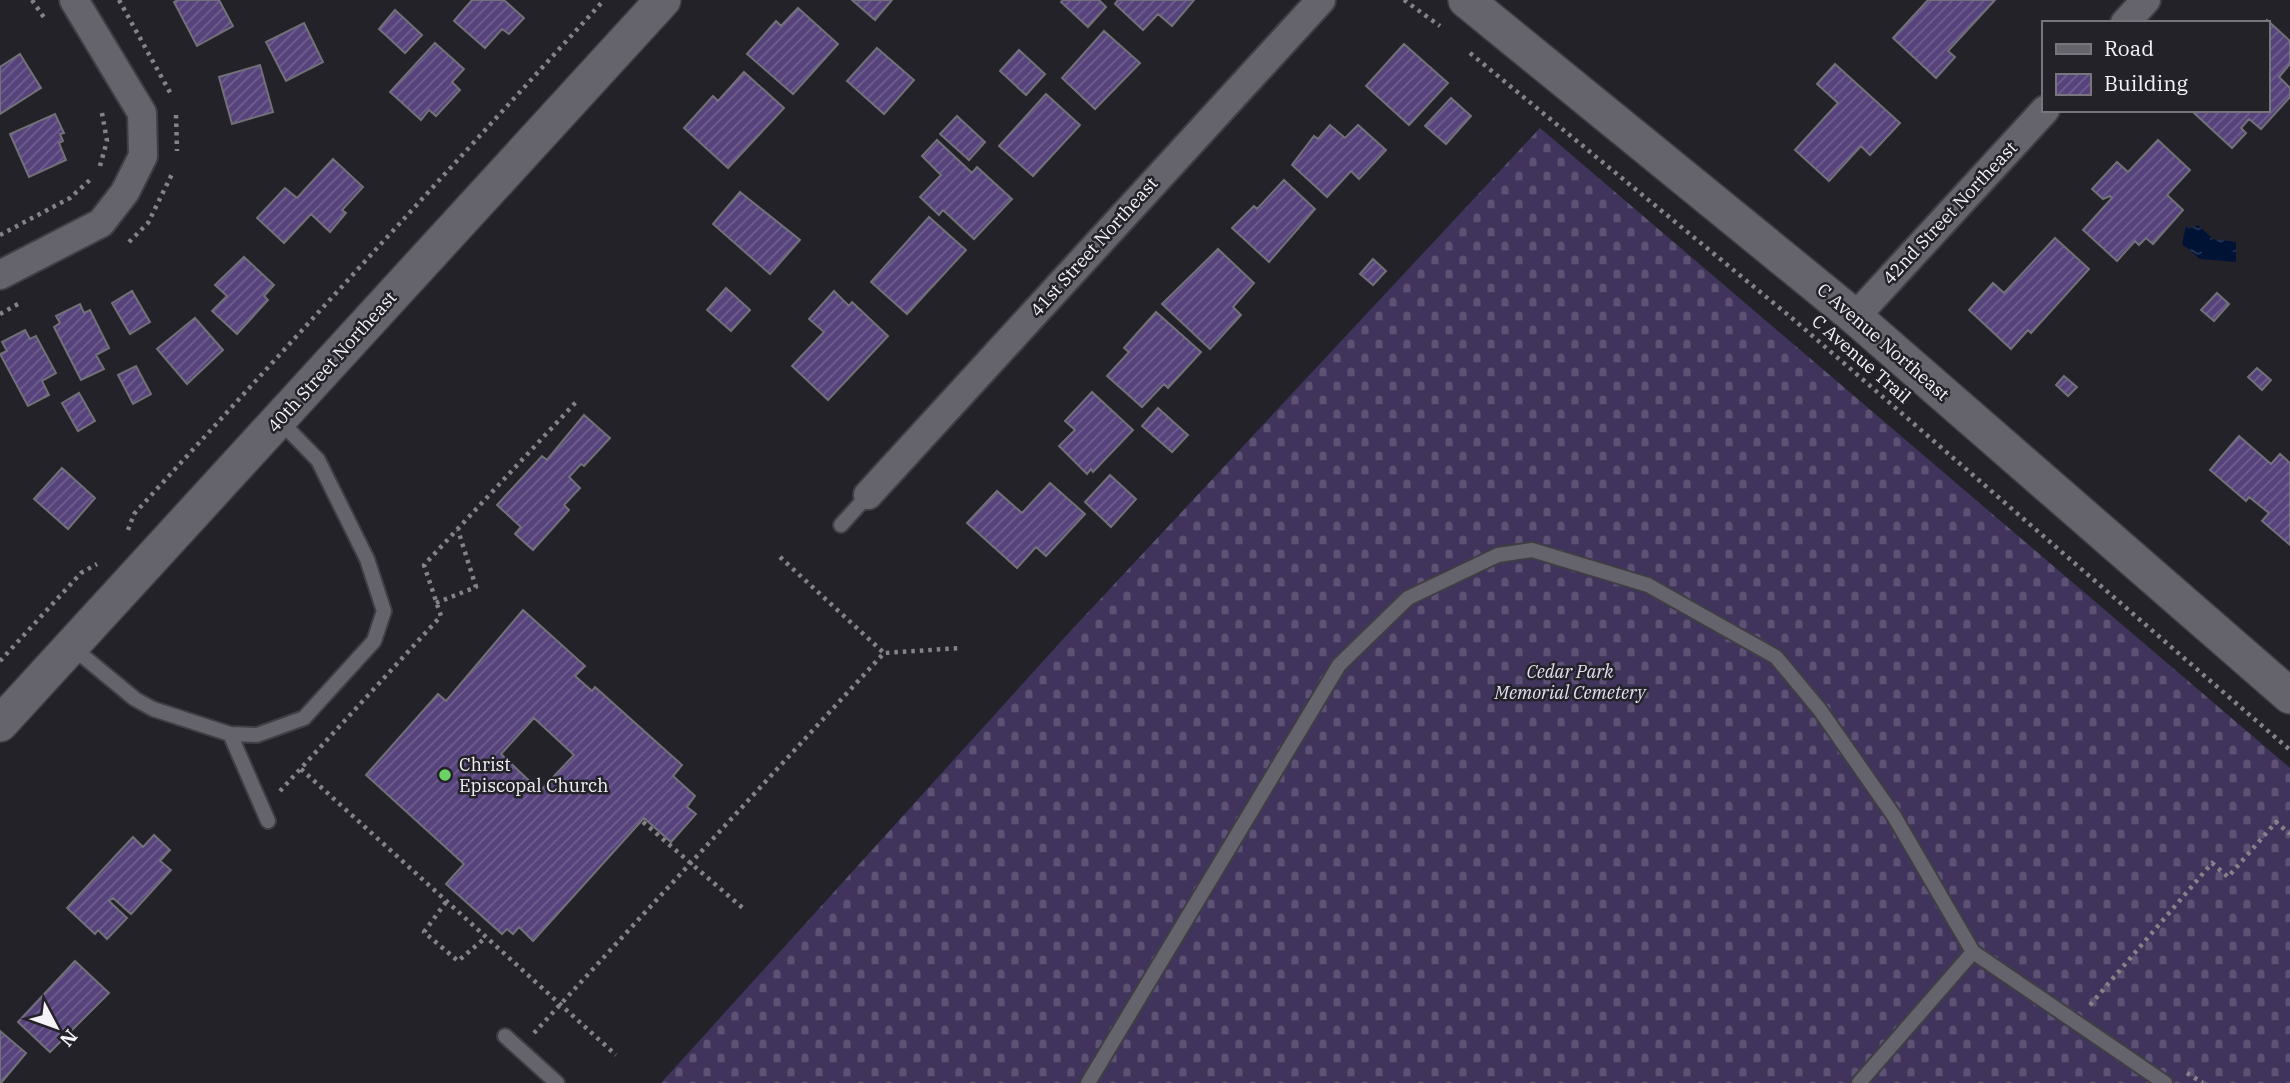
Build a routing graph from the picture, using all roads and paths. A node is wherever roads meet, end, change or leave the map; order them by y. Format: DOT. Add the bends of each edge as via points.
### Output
graph roads {
  1 [pos="32,0"];
  2 [pos="74,0"];
  3 [pos="604,0"];
  4 [pos="663,0"];
  5 [pos="1321,0"];
  6 [pos="1404,0"];
  7 [pos="1466,0"];
  8 [pos="2146,0"];
  9 [pos="2127,21"];
  10 [pos="48,23"];
  11 [pos="1451,36"];
  12 [pos="1461,44"];
  13 [pos="99,106"];
  14 [pos="2043,112"];
  15 [pos="0,235"];
  16 [pos="0,275"];
  17 [pos="1855,317"];
  18 [pos="576,402"];
  19 [pos="279,419"];
  20 [pos="868,495"];
  21 [pos="841,525"];
  22 [pos="458,529"];
  23 [pos="126,536"];
  24 [pos="780,557"];
  25 [pos="102,562"];
  26 [pos="436,603"];
  27 [pos="71,646"];
  28 [pos="961,648"];
  29 [pos="884,653"];
  30 [pos="0,661"];
  31 [pos="2290,696"];
  32 [pos="0,724"];
  33 [pos="230,734"];
  34 [pos="2290,750"];
  35 [pos="301,769"];
  36 [pos="292,778"];
  37 [pos="268,821"];
  38 [pos="643,822"];
  39 [pos="2290,834"];
  40 [pos="690,863"];
  41 [pos="446,902"];
  42 [pos="745,910"];
  43 [pos="485,938"];
  44 [pos="1973,952"];
  45 [pos="560,1005"];
  46 [pos="2086,1009"];
  47 [pos="505,1036"];
  48 [pos="519,1049"];
  49 [pos="615,1055"];
  50 [pos="2180,1068"];
  51 [pos="557,1083"];
  52 [pos="1088,1083"];
  53 [pos="1859,1083"];
  54 [pos="2165,1083"];
  55 [pos="2203,1083"];
  1 -- 10 [label="path"];
  2 -- 16 [label="street" via="142,113 143,156 125,192 101,223"];
  3 -- 23 [label="path" via="134,514"];
  4 -- 19 [label="street, 40th Street Northeast"];
  5 -- 20 [label="street, 41st Street Northeast"];
  6 -- 11 [label="path"];
  7 -- 17 [label="street, C Avenue Northeast"];
  8 -- 9 [label="street"];
  12 -- 34 [label="path, C Avenue Trail" via="1793,319"];
  13 -- 15 [label="path" via="107,141 95,176 70,198"];
  14 -- 17 [label="street, 42nd Street Northeast"];
  17 -- 31 [label="street, C Avenue Northeast"];
  18 -- 22 [label="path"];
  19 -- 27 [label="street, 40th Street Northeast"];
  19 -- 33 [label="lane" via="318,460 367,559 384,611 374,641 304,718 257,735"];
  20 -- 21 [label="lane"];
  22 -- 26 [label="path" via="424,565"];
  22 -- 26 [label="path" via="476,587"];
  24 -- 29 [label="path"];
  25 -- 30 [label="path" via="81,573"];
  26 -- 35 [label="path" via="441,616"];
  27 -- 32 [label="street, 40th Street Northeast"];
  27 -- 33 [label="lane" via="153,709"];
  28 -- 29 [label="path"];
  29 -- 40 [label="path"];
  33 -- 37 [label="lane"];
  35 -- 36 [label="path"];
  35 -- 41 [label="path"];
  38 -- 40 [label="path"];
  39 -- 46 [label="path" via="2276,822 2228,877 2212,863"];
  40 -- 42 [label="path"];
  40 -- 45 [label="path"];
  41 -- 43 [label="path"];
  41 -- 43 [label="path" via="424,932 458,961"];
  43 -- 45 [label="path"];
  44 -- 52 [label="lane" via="1894,816 1820,709 1776,657 1648,585 1532,550 1498,555 1408,598 1339,665"];
  44 -- 53 [label="lane"];
  44 -- 54 [label="lane"];
  45 -- 48 [label="path"];
  45 -- 49 [label="path"];
  47 -- 48 [label="lane"];
  48 -- 51 [label="lane"];
  50 -- 55 [label="path"];
}
